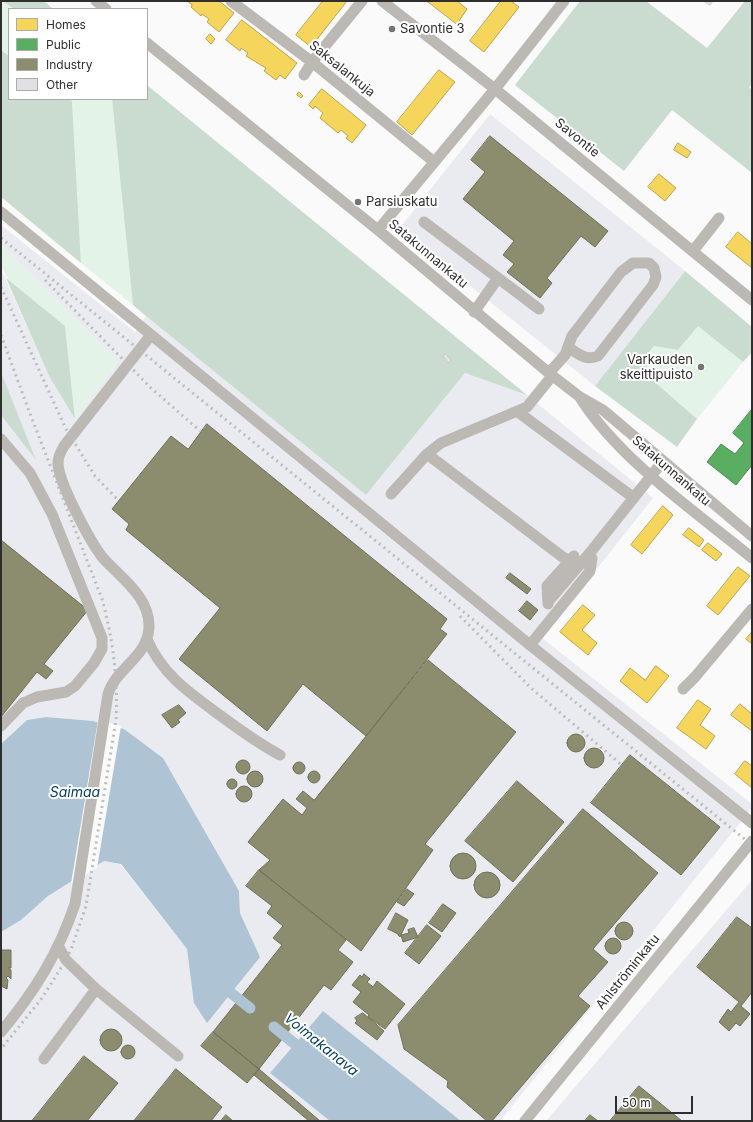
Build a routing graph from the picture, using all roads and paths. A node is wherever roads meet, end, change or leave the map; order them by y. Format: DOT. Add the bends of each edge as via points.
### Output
graph roads {
  1 [pos="96,1"];
  2 [pos="231,1"];
  3 [pos="362,1"];
  4 [pos="382,1"];
  5 [pos="564,1"];
  6 [pos="105,8"];
  7 [pos="148,43"];
  8 [pos="312,62"];
  9 [pos="304,75"];
  10 [pos="495,89"];
  11 [pos="433,161"];
  12 [pos="1,212"];
  13 [pos="719,218"];
  14 [pos="424,222"];
  15 [pos="378,230"];
  16 [pos="693,251"];
  17 [pos="498,278"];
  18 [pos="752,300"];
  19 [pos="540,310"];
  20 [pos="474,312"];
  21 [pos="151,335"];
  22 [pos="568,347"];
  23 [pos="550,375"];
  24 [pos="580,397"];
  25 [pos="518,412"];
  26 [pos="1,439"];
  27 [pos="427,454"];
  28 [pos="663,460"];
  29 [pos="652,476"];
  30 [pos="392,494"];
  31 [pos="634,498"];
  32 [pos="752,536"];
  33 [pos="593,549"];
  34 [pos="752,558"];
  35 [pos="571,560"];
  36 [pos="586,564"];
  37 [pos="548,602"];
  38 [pos="752,609"];
  39 [pos="550,620"];
  40 [pos="147,639"];
  41 [pos="530,645"];
  42 [pos="683,689"];
  43 [pos="1,726"];
  44 [pos="280,755"];
  45 [pos="752,823"];
  46 [pos="752,841"];
  47 [pos="59,947"];
  48 [pos="96,989"];
  49 [pos="1,1032"];
  50 [pos="178,1056"];
  51 [pos="44,1059"];
  52 [pos="525,1121"];
  1 -- 6 [label="street"];
  2 -- 8 [label="street, Saksalankuja"];
  3 -- 8 [label="street"];
  4 -- 10 [label="street, Savontie"];
  5 -- 10 [label="street"];
  7 -- 15 [label="street, Satakunnankatu"];
  8 -- 9 [label="street"];
  8 -- 11 [label="street, Saksalankuja"];
  10 -- 11 [label="street"];
  10 -- 16 [label="street, Savontie"];
  11 -- 15 [label="street"];
  12 -- 21 [label="street"];
  13 -- 16 [label="street"];
  14 -- 17 [label="street"];
  15 -- 20 [label="street, Satakunnankatu"];
  16 -- 18 [label="street, Savontie"];
  17 -- 19 [label="street"];
  17 -- 20 [label="street"];
  20 -- 23 [label="street, Satakunnankatu"];
  21 -- 40 [label="street" via="64,446 58,463 77,513 95,546 140,596 148,613"];
  21 -- 41 [label="street"];
  22 -- 22 [label="street" via="586,358 598,356 648,294 656,277 654,268 649,263 641,262 627,267 572,336"];
  22 -- 23 [label="street"];
  23 -- 24 [label="street, Satakunnankatu"];
  23 -- 25 [label="street" via="527,406"];
  24 -- 28 [label="street, Satakunnankatu" via="603,410"];
  24 -- 29 [label="street, Satakunnankatu" via="594,418"];
  25 -- 27 [label="street" via="441,443"];
  25 -- 31 [label="street"];
  26 -- 43 [label="street" via="30,473 52,514 102,638 102,649 75,686 62,694 37,697 23,703"];
  27 -- 30 [label="street"];
  27 -- 35 [label="street" via="555,552"];
  28 -- 29 [label="street"];
  28 -- 32 [label="street, Satakunnankatu"];
  29 -- 31 [label="street"];
  29 -- 34 [label="street, Satakunnankatu"];
  31 -- 33 [label="street"];
  33 -- 35 [label="street" via="575,555"];
  33 -- 36 [label="street"];
  35 -- 36 [label="street"];
  35 -- 37 [label="street" via="547,586"];
  36 -- 37 [label="street"];
  36 -- 39 [label="street" via="590,571"];
  37 -- 39 [label="street"];
  38 -- 42 [label="street"];
  39 -- 41 [label="street"];
  40 -- 44 [label="street" via="154,655 183,688 260,745"];
  40 -- 47 [label="street" via="142,651 111,684 74,904"];
  41 -- 45 [label="street"];
  46 -- 52 [label="street, Ahlströminkatu"];
  47 -- 48 [label="street" via="66,960"];
  47 -- 49 [label="street" via="21,1008"];
  48 -- 50 [label="street"];
  48 -- 51 [label="street"];
}
